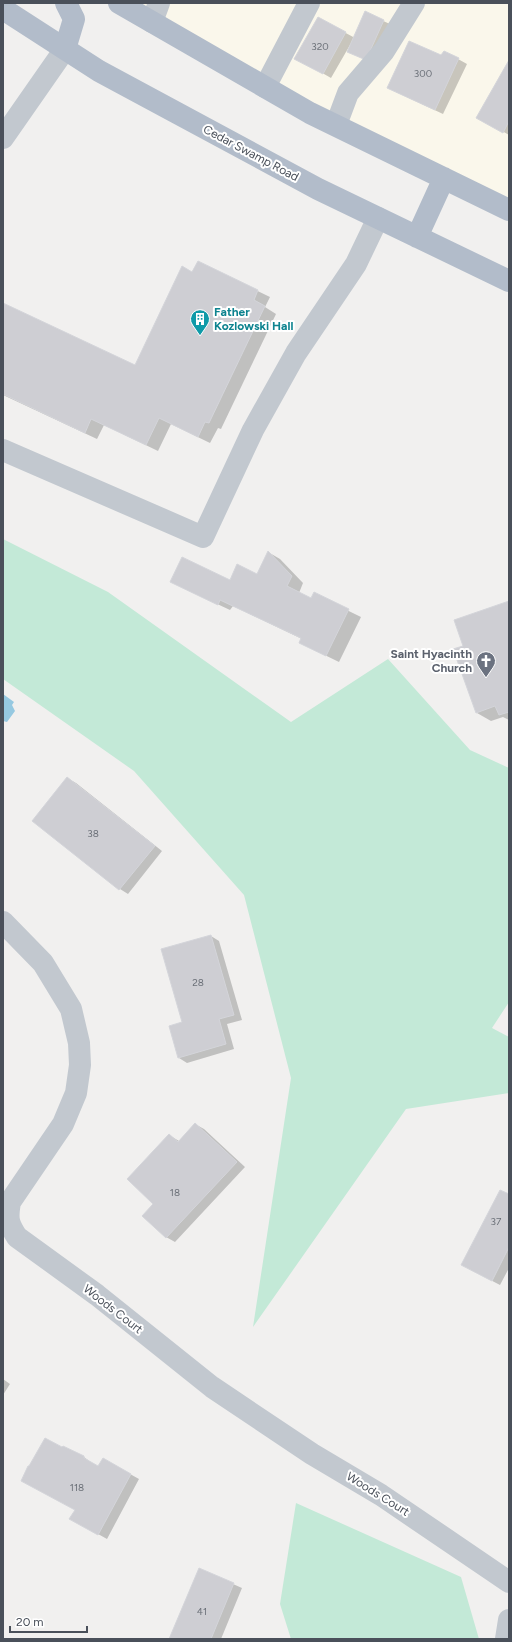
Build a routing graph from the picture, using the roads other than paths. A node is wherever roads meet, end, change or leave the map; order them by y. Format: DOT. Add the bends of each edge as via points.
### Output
graph roads {
  1 [pos="66,3"];
  2 [pos="119,3"];
  3 [pos="309,3"];
  4 [pos="414,3"];
  5 [pos="3,8"];
  6 [pos="155,12"];
  7 [pos="65,49"];
  8 [pos="265,87"];
  9 [pos="336,125"];
  10 [pos="3,138"];
  11 [pos="444,178"];
  12 [pos="509,210"];
  13 [pos="378,218"];
  14 [pos="417,237"];
  15 [pos="509,281"];
  16 [pos="3,450"];
  17 [pos="3,922"];
  18 [pos="509,1582"];
  19 [pos="509,1620"];
  20 [pos="506,1639"];
  1 -- 7 [label="main road" via="74,19"];
  2 -- 6 [label="main road"];
  3 -- 8 [label="street"];
  4 -- 9 [label="street" via="384,51 348,93"];
  5 -- 7 [label="main road, Cedar Swamp Road"];
  6 -- 8 [label="main road"];
  7 -- 10 [label="street"];
  7 -- 13 [label="main road, Cedar Swamp Road" via="113,79 318,189"];
  8 -- 9 [label="main road"];
  9 -- 11 [label="main road"];
  11 -- 12 [label="main road"];
  11 -- 14 [label="main road"];
  13 -- 14 [label="main road, Cedar Swamp Road"];
  13 -- 16 [label="street" via="356,264 296,354 253,430 203,537"];
  14 -- 15 [label="main road, Cedar Swamp Road"];
  17 -- 18 [label="street, Woods Court" via="43,963 71,1009 80,1044 76,1093 63,1124 10,1202 7,1215 9,1224 18,1237 212,1387 312,1454 381,1495"];
  19 -- 20 [label="street"];
}
